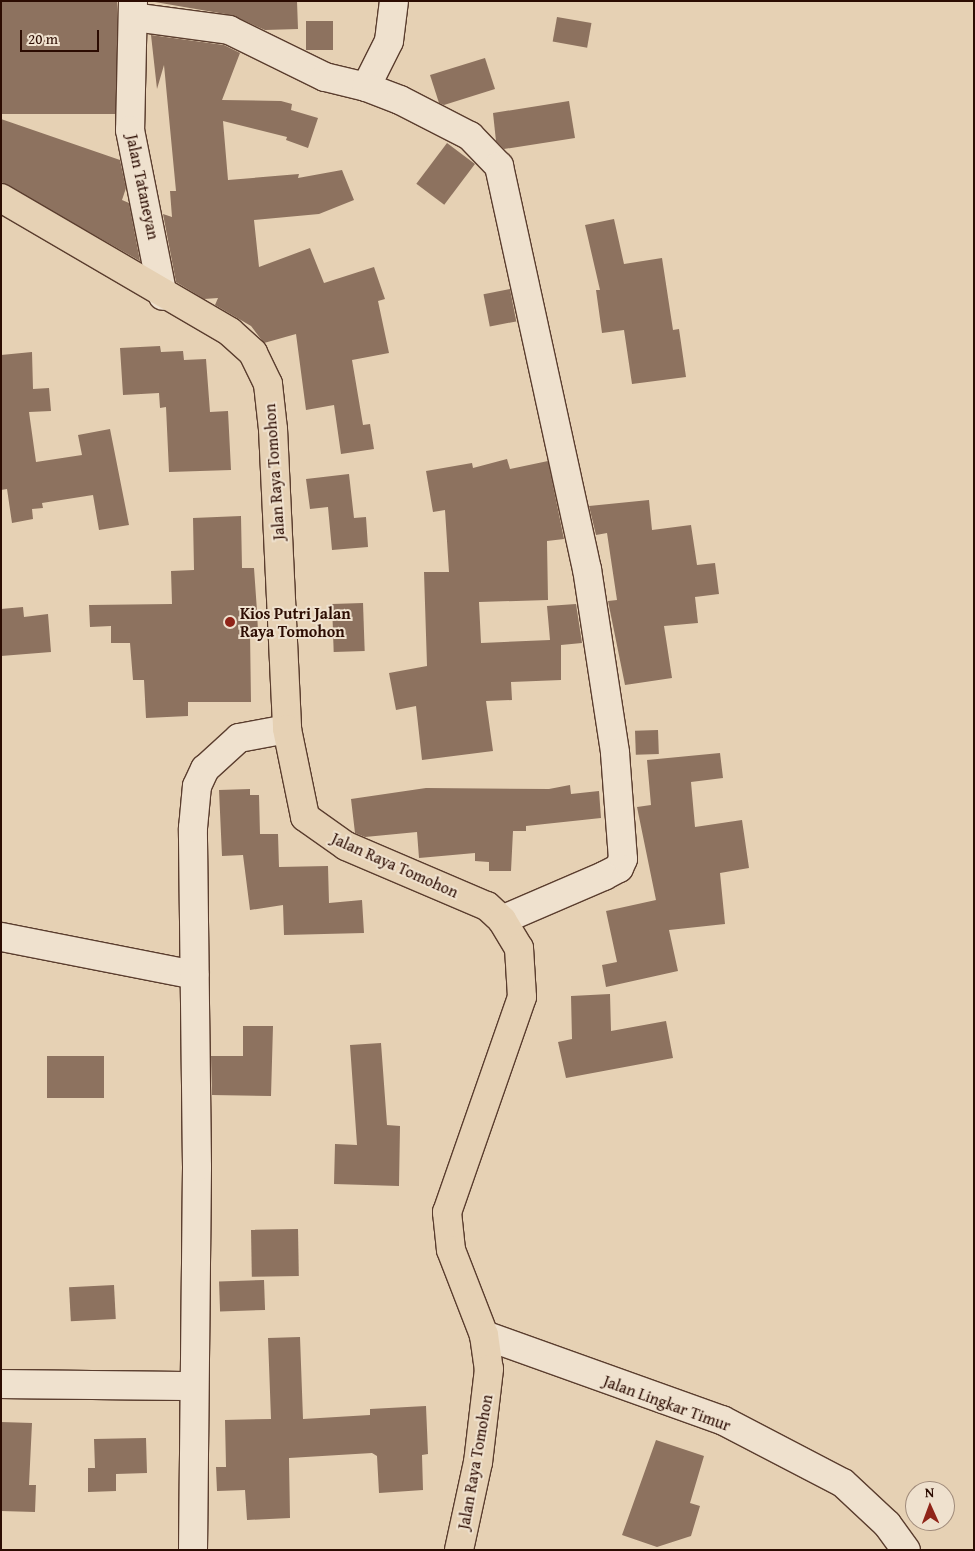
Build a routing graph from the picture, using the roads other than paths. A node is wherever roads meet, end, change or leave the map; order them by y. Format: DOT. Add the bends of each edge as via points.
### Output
graph roads {
  1 [pos="394,1"];
  2 [pos="133,9"];
  3 [pos="366,87"];
  4 [pos="1,198"];
  5 [pos="163,296"];
  6 [pos="287,729"];
  7 [pos="502,920"];
  8 [pos="1,937"];
  9 [pos="194,975"];
  10 [pos="484,1335"];
  11 [pos="1,1384"];
  12 [pos="194,1386"];
  13 [pos="193,1550"];
  14 [pos="458,1550"];
  15 [pos="906,1550"];
  1 -- 3 [label="street" via="389,41"];
  2 -- 3 [label="street" via="229,30 325,77"];
  2 -- 5 [label="street, Jalan Tataneyan" via="130,130"];
  3 -- 7 [label="street" via="400,100 470,136 499,166 587,569 615,753 623,859 619,868 604,876"];
  4 -- 5 [label="highway, Jalan Raya Tomohon"];
  5 -- 6 [label="highway, Jalan Raya Tomohon" via="230,332 253,352 268,384 274,429"];
  6 -- 7 [label="highway, Jalan Raya Tomohon" via="305,817 315,828 346,846 487,906"];
  6 -- 9 [label="street" via="239,738 206,769 197,786 193,828"];
  7 -- 10 [label="highway, Jalan Raya Tomohon" via="519,948 522,997 448,1212 451,1250"];
  8 -- 9 [label="street"];
  9 -- 12 [label="street" via="197,1168"];
  10 -- 14 [label="highway, Jalan Raya Tomohon" via="489,1369 488,1402"];
  10 -- 15 [label="street, Jalan Lingkar Timur" via="722,1420 843,1483 887,1524"];
  11 -- 12 [label="street"];
  12 -- 13 [label="street"];
}
